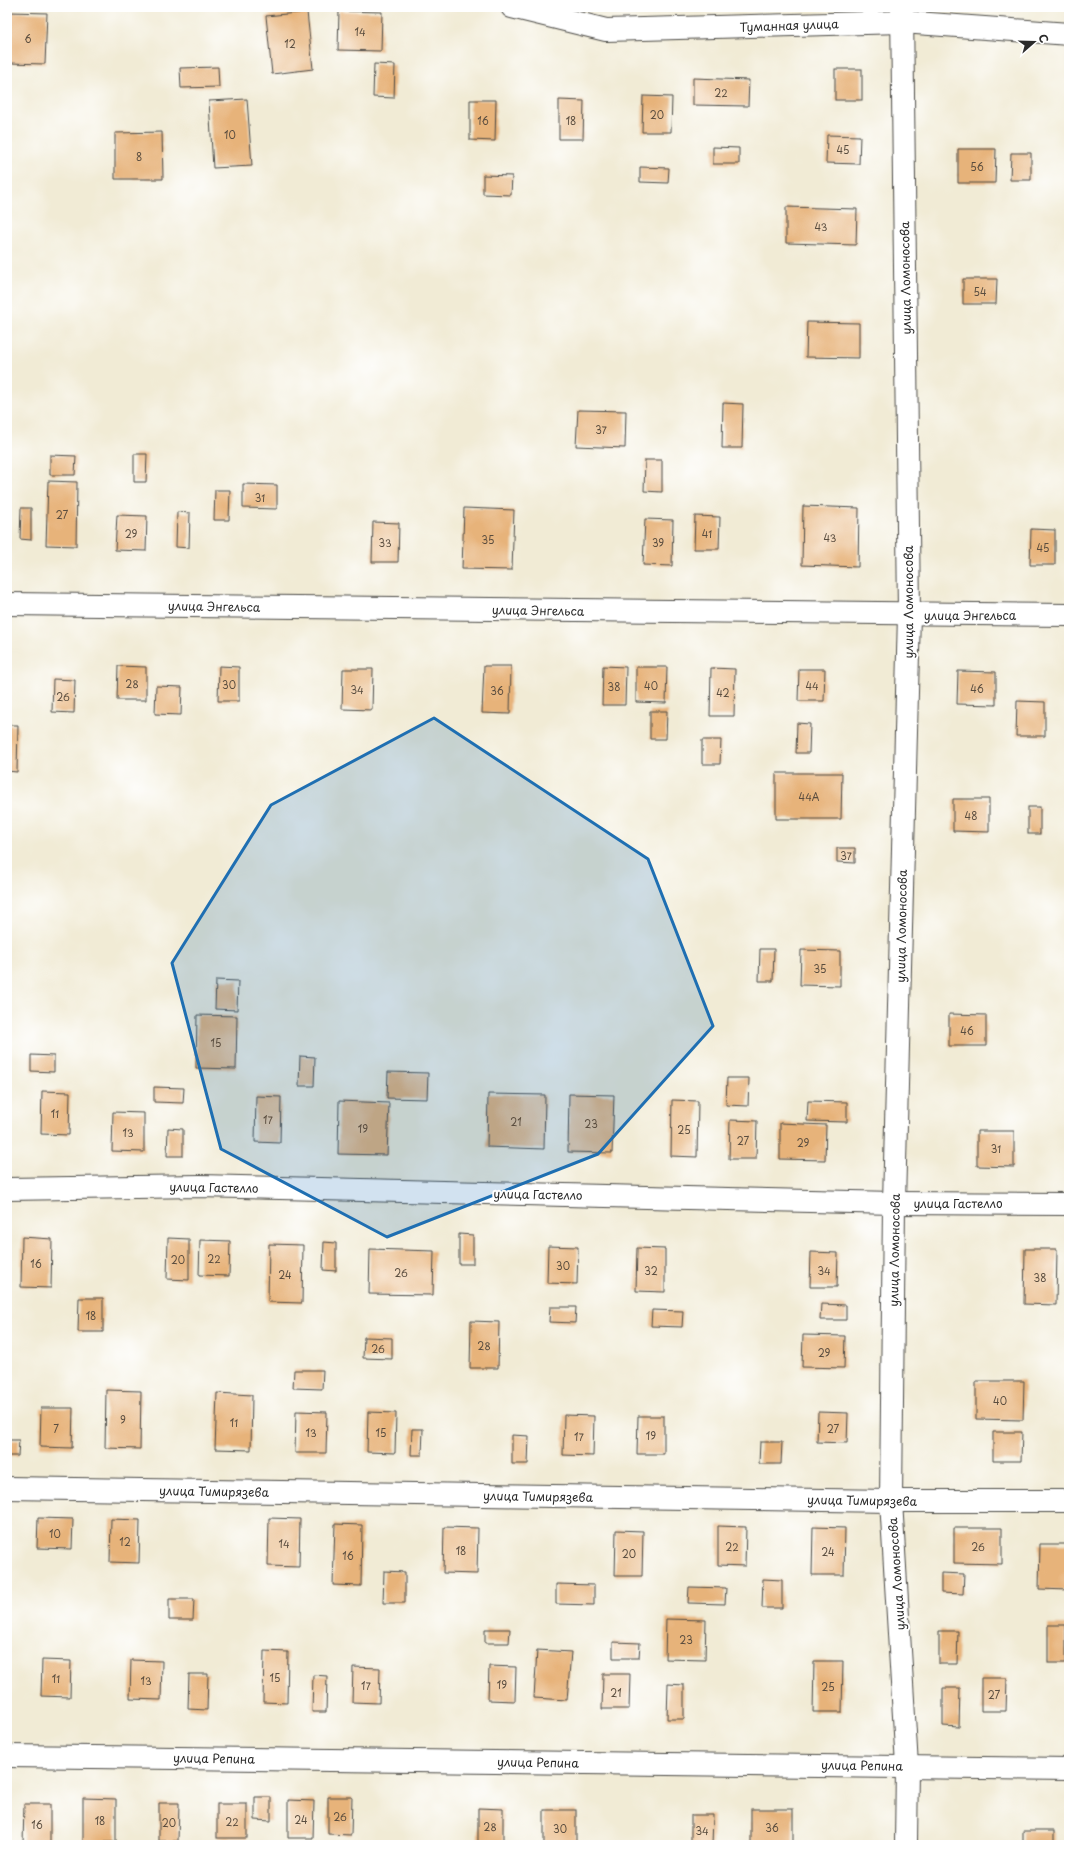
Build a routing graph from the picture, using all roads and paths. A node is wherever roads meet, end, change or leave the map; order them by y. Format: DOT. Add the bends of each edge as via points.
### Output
graph roads {
  1 [pos="512,7"];
  2 [pos="902,14"];
  3 [pos="1069,34"];
  4 [pos="7,604"];
  5 [pos="909,614"];
  6 [pos="1069,615"];
  7 [pos="7,1188"];
  8 [pos="894,1203"];
  9 [pos="1069,1204"];
  10 [pos="7,1488"];
  11 [pos="891,1501"];
  12 [pos="1069,1501"];
  13 [pos="7,1756"];
  14 [pos="907,1766"];
  15 [pos="1069,1769"];
  16 [pos="906,1845"];
  1 -- 2 [label="street, Туманная улица" via="606,30"];
  2 -- 3 [label="street, Туманная улица"];
  2 -- 5 [label="street, улица Ломоносова"];
  4 -- 5 [label="street, улица Энгельса"];
  5 -- 6 [label="street, улица Энгельса"];
  5 -- 8 [label="street, улица Ломоносова"];
  7 -- 8 [label="street, улица Гастелло" via="208,1186"];
  8 -- 9 [label="street, улица Гастелло"];
  8 -- 11 [label="street, улица Ломоносова"];
  10 -- 11 [label="street, улица Тимирязева"];
  11 -- 12 [label="street, улица Тимирязева"];
  11 -- 14 [label="street, улица Ломоносова"];
  13 -- 14 [label="street, улица Репина"];
  14 -- 15 [label="street, улица Репина"];
  14 -- 16 [label="street, улица Ломоносова"];
}
